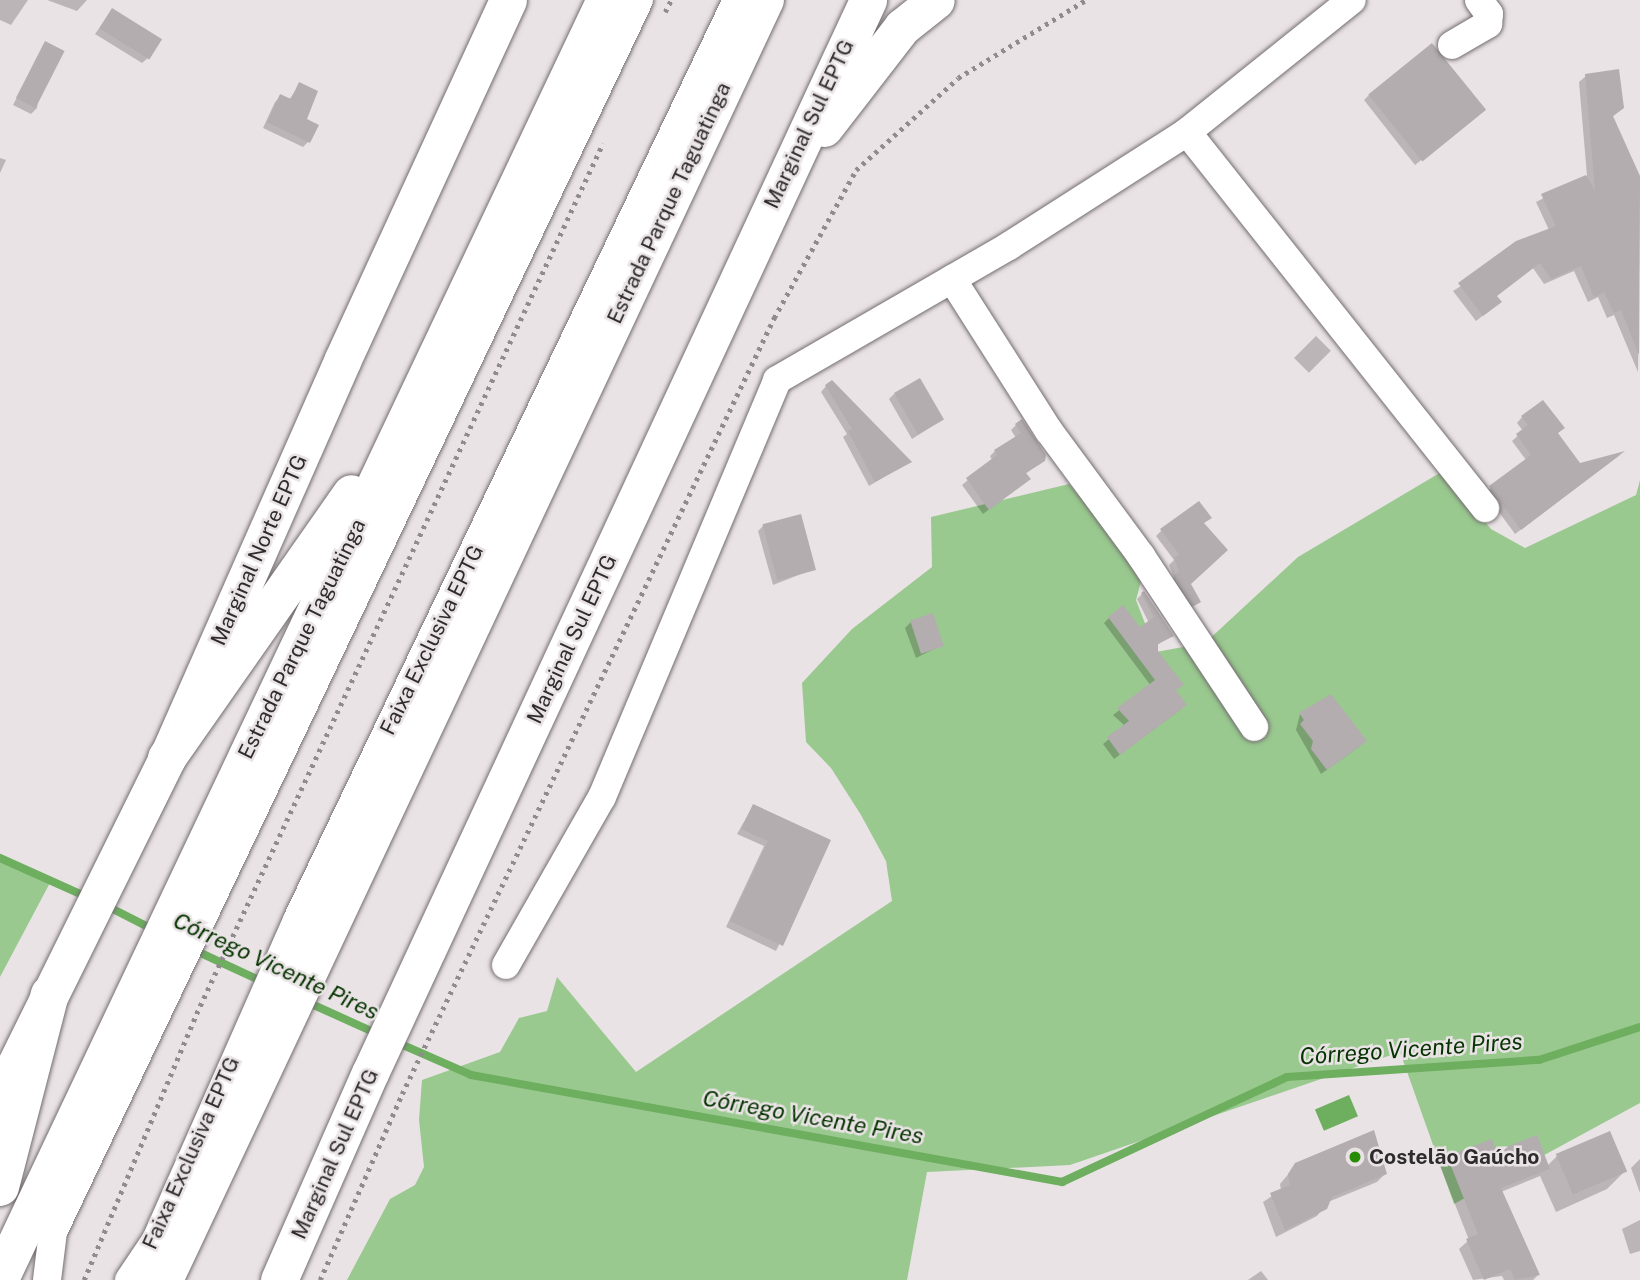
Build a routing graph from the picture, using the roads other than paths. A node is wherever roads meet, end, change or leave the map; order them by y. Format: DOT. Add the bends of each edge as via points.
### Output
graph roads {
  1 [pos="509,0"];
  2 [pos="606,0"];
  3 [pos="639,0"];
  4 [pos="737,0"];
  5 [pos="765,0"];
  6 [pos="868,0"];
  7 [pos="936,0"];
  8 [pos="1352,0"];
  9 [pos="1479,0"];
  10 [pos="1452,46"];
  11 [pos="1187,132"];
  12 [pos="781,185"];
  13 [pos="952,279"];
  14 [pos="419,398"];
  15 [pos="1485,508"];
  16 [pos="1254,727"];
  17 [pos="167,758"];
  18 [pos="200,887"];
  19 [pos="310,931"];
  20 [pos="506,965"];
  21 [pos="156,981"];
  22 [pos="50,994"];
  23 [pos="265,1028"];
  24 [pos="0,1096"];
  25 [pos="0,1187"];
  26 [pos="0,1279"];
  27 [pos="47,1280"];
  28 [pos="129,1280"];
  29 [pos="164,1280"];
  30 [pos="279,1280"];
  1 -- 17 [label="main road, Marginal Norte EPTG" via="341,361"];
  2 -- 14 [label="highway, Estrada Parque Taguatinga"];
  3 -- 18 [label="street"];
  4 -- 19 [label="street, Faixa Exclusiva EPTG"];
  5 -- 19 [label="highway, Estrada Parque Taguatinga"];
  6 -- 12 [label="main road, Marginal Sul EPTG"];
  7 -- 12 [label="main road" via="902,27"];
  8 -- 11 [label="street"];
  9 -- 10 [label="street" via="1489,14 1488,24"];
  11 -- 13 [label="street"];
  11 -- 15 [label="street"];
  12 -- 30 [label="main road, Marginal Sul EPTG" via="370,1073"];
  13 -- 16 [label="street" via="1049,431 1141,556"];
  13 -- 20 [label="street" via="777,380 602,797"];
  14 -- 17 [label="highway"];
  14 -- 18 [label="highway, Estrada Parque Taguatinga"];
  17 -- 22 [label="main road, Marginal Norte EPTG"];
  18 -- 21 [label="highway, Estrada Parque Taguatinga"];
  19 -- 23 [label="highway, Estrada Parque Taguatinga"];
  21 -- 26 [label="highway, Estrada Parque Taguatinga"];
  21 -- 27 [label="street" via="53,1232"];
  22 -- 24 [label="main road, Marginal Norte EPTG"];
  22 -- 25 [label="highway"];
  23 -- 28 [label="street, Faixa Exclusiva EPTG" via="156,1240"];
  23 -- 29 [label="highway, Estrada Parque Taguatinga"];
}
